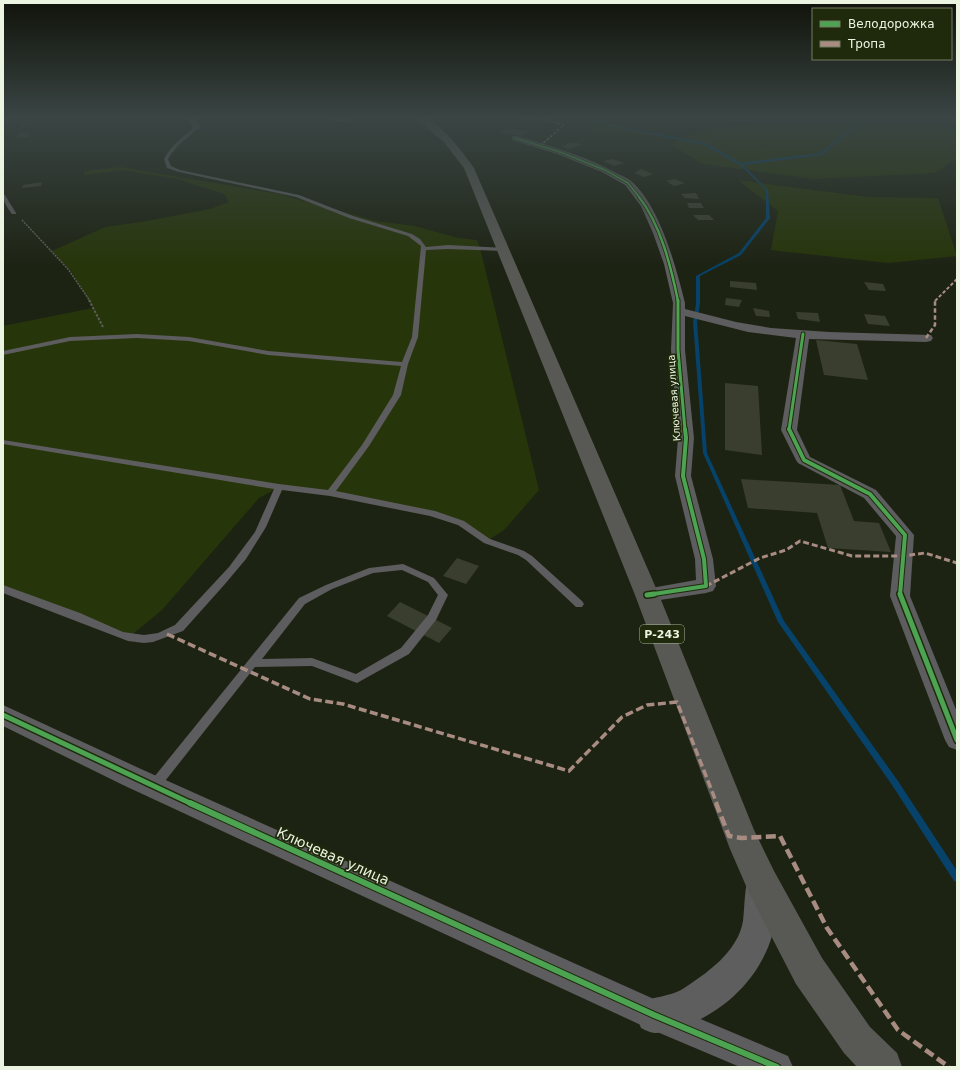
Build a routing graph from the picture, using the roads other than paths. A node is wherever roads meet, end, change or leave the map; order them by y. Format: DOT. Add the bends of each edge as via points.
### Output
graph roads {
  1 [pos="171,168"];
  2 [pos="469,168"];
  3 [pos="600,168"];
  4 [pos="3,195"];
  5 [pos="14,213"];
  6 [pos="424,249"];
  7 [pos="504,249"];
  8 [pos="679,311"];
  9 [pos="803,334"];
  10 [pos="926,338"];
  11 [pos="3,353"];
  12 [pos="405,364"];
  13 [pos="3,442"];
  14 [pos="279,487"];
  15 [pos="330,493"];
  16 [pos="3,589"];
  17 [pos="647,595"];
  18 [pos="579,604"];
  19 [pos="252,663"];
  20 [pos="3,715"];
  21 [pos="956,736"];
  22 [pos="154,787"];
  23 [pos="762,883"];
  24 [pos="654,1015"];
  25 [pos="777,1067"];
  26 [pos="883,1067"];
  1 -- 6 [label="lane" via="298,196 410,235 422,243"];
  2 -- 7 [label="highway, Р-243"];
  3 -- 8 [label="street, Ключевая улица" via="628,183 646,206 670,264"];
  4 -- 5 [label="lane"];
  6 -- 7 [label="lane"];
  6 -- 12 [label="lane" via="415,336"];
  7 -- 17 [label="highway, Р-243"];
  8 -- 9 [label="street" via="763,331"];
  8 -- 17 [label="street, Ключевая улица" via="678,350 686,438 683,476 704,559 706,586"];
  9 -- 10 [label="street"];
  9 -- 21 [label="street" via="788,430 804,460 870,494 905,535 900,596"];
  11 -- 12 [label="lane" via="70,339 104,336 170,337 268,353"];
  12 -- 15 [label="lane" via="397,394 365,446"];
  13 -- 14 [label="lane"];
  14 -- 15 [label="lane"];
  14 -- 16 [label="lane" via="259,532 246,552 179,628 167,634 154,638 128,638 88,620"];
  15 -- 18 [label="lane" via="432,512 461,523 487,541 529,558"];
  17 -- 23 [label="highway, Р-243" via="741,838"];
  19 -- 19 [label="lane" via="302,601 372,570 403,567 431,580 443,595 432,617 405,651 357,679 312,662"];
  19 -- 22 [label="lane"];
  20 -- 22 [label="street, Ключевая улица"];
  22 -- 24 [label="street, Ключевая улица"];
  23 -- 24 [label="main road" via="761,908 755,941 738,966 712,991 683,1008"];
  23 -- 26 [label="highway, Р-243" via="809,971 857,1040"];
  24 -- 25 [label="street, Ключевая улица"];
}
